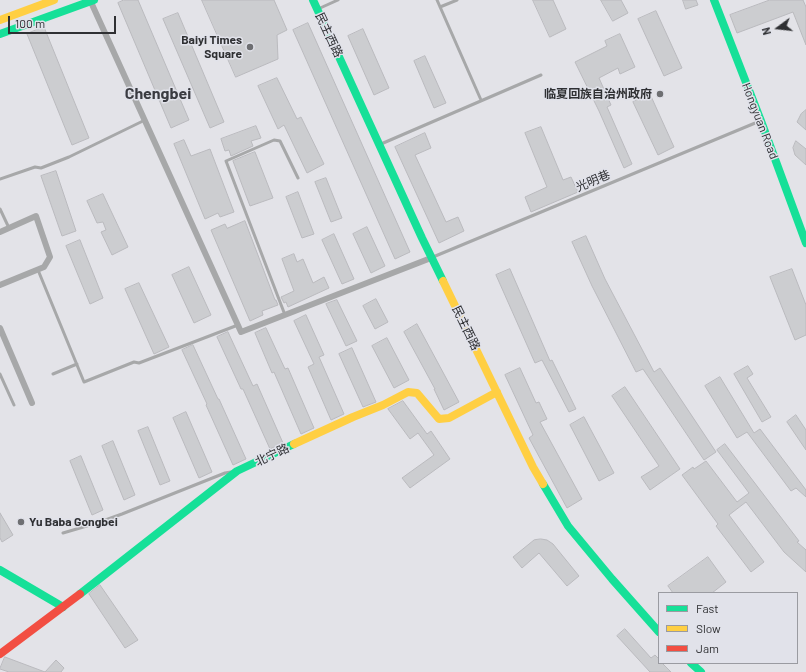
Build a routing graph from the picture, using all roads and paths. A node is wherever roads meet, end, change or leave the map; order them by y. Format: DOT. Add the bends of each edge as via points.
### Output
graph roads {
  1 [pos="54,0"];
  2 [pos="92,0"];
  3 [pos="313,0"];
  4 [pos="338,0"];
  5 [pos="438,0"];
  6 [pos="457,0"];
  7 [pos="717,1"];
  8 [pos="440,7"];
  9 [pos="317,9"];
  10 [pos="0,20"];
  11 [pos="0,34"];
  12 [pos="541,75"];
  13 [pos="481,100"];
  14 [pos="145,120"];
  15 [pos="761,121"];
  16 [pos="379,144"];
  17 [pos="298,178"];
  18 [pos="0,179"];
  19 [pos="0,209"];
  20 [pos="9,228"];
  21 [pos="0,232"];
  22 [pos="805,238"];
  23 [pos="431,258"];
  24 [pos="38,270"];
  25 [pos="0,285"];
  26 [pos="285,315"];
  27 [pos="238,325"];
  28 [pos="0,328"];
  29 [pos="77,364"];
  30 [pos="0,374"];
  31 [pos="53,374"];
  32 [pos="497,392"];
  33 [pos="32,403"];
  34 [pos="14,405"];
  35 [pos="237,472"];
  36 [pos="63,533"];
  37 [pos="0,570"];
  38 [pos="63,607"];
  39 [pos="658,631"];
  40 [pos="0,654"];
  41 [pos="692,664"];
  42 [pos="701,672"];
  1 -- 10 [label="main road"];
  2 -- 11 [label="main road"];
  2 -- 14 [label="street"];
  3 -- 9 [label="main road, 民主西路"];
  4 -- 9 [label="lane"];
  5 -- 8 [label="lane"];
  6 -- 8 [label="lane"];
  7 -- 15 [label="main road, Hongyuan Road"];
  8 -- 13 [label="lane"];
  9 -- 16 [label="main road, 民主西路"];
  12 -- 13 [label="lane"];
  13 -- 16 [label="lane"];
  14 -- 18 [label="lane" via="69,157"];
  14 -- 27 [label="street"];
  15 -- 22 [label="main road, Hongyuan Road"];
  15 -- 23 [label="lane, 光明巷"];
  16 -- 23 [label="main road, 民主西路"];
  17 -- 26 [label="lane" via="280,141 274,140 226,160"];
  19 -- 20 [label="lane"];
  20 -- 21 [label="street"];
  20 -- 24 [label="street" via="36,216 50,257 44,267"];
  23 -- 26 [label="street"];
  23 -- 32 [label="main road, 民主西路"];
  24 -- 25 [label="street"];
  24 -- 29 [label="lane"];
  26 -- 27 [label="street" via="241,332"];
  27 -- 29 [label="lane" via="139,364 134,362 84,382"];
  28 -- 33 [label="street"];
  29 -- 31 [label="lane"];
  30 -- 34 [label="lane"];
  32 -- 35 [label="main road, 北宁路" via="449,418 439,419 417,393 408,392"];
  32 -- 39 [label="main road, 民主西路" via="533,467 568,526"];
  35 -- 36 [label="lane" via="225,473 122,514"];
  35 -- 38 [label="main road, 北宁路"];
  37 -- 38 [label="main road"];
  38 -- 40 [label="main road, 北宁路"];
  41 -- 42 [label="main road"];
}
